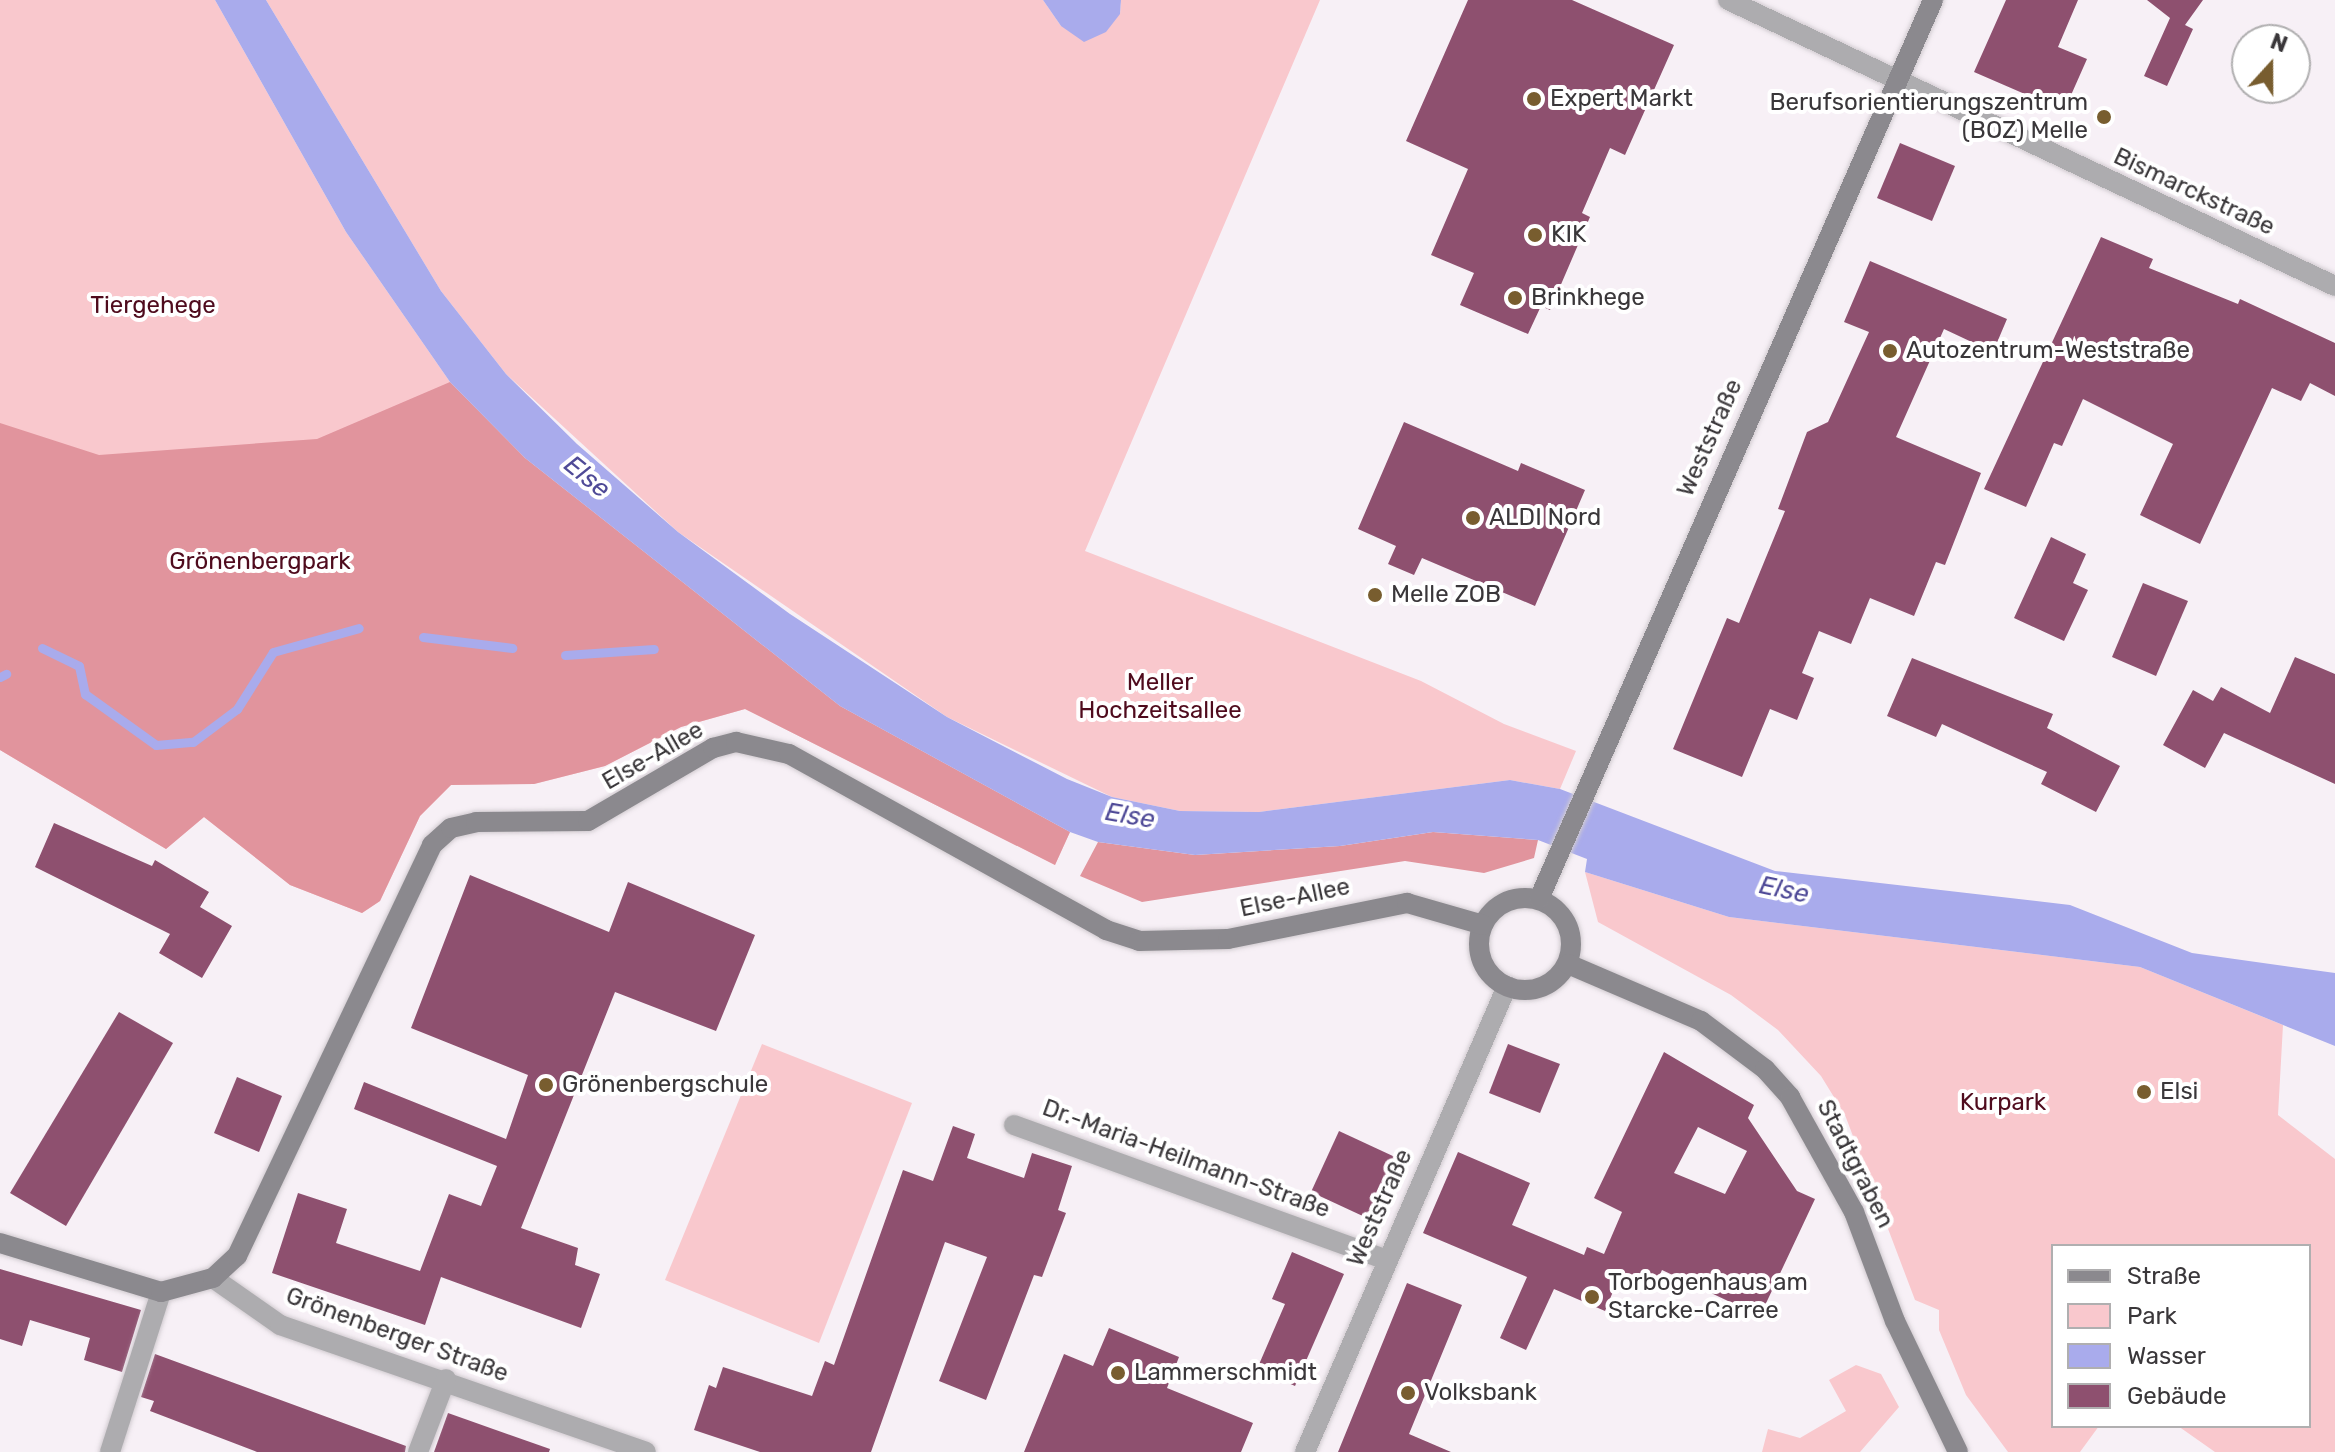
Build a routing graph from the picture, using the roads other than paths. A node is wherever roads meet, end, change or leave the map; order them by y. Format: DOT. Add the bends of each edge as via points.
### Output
graph roads {
  1 [pos="1728,0"];
  2 [pos="1933,0"];
  3 [pos="1898,81"];
  4 [pos="2335,286"];
  5 [pos="1539,899"];
  6 [pos="1483,925"];
  7 [pos="1568,964"];
  8 [pos="1507,986"];
  9 [pos="1014,1125"];
  10 [pos="0,1243"];
  11 [pos="1385,1259"];
  12 [pos="213,1278"];
  13 [pos="161,1292"];
  14 [pos="446,1379"];
  15 [pos="110,1452"];
  16 [pos="418,1452"];
  17 [pos="646,1452"];
  18 [pos="1305,1452"];
  19 [pos="1958,1452"];
  1 -- 3 [label="street, Bismarckstraße"];
  2 -- 3 [label="street, Weststraße"];
  3 -- 4 [label="street, Bismarckstraße"];
  3 -- 5 [label="street, Weststraße"];
  5 -- 6 [label="street" via="1501,904"];
  5 -- 7 [label="street" via="1564,919 1572,946"];
  6 -- 8 [label="street" via="1479,940 1486,968"];
  6 -- 12 [label="street, Else-Allee" via="1407,903 1228,939 1139,941 1106,930 789,754 750,743 713,748 588,821 476,822 451,828 432,845 237,1256"];
  7 -- 8 [label="street" via="1536,989"];
  7 -- 19 [label="street, Stadtgraben" via="1701,1021 1765,1069 1790,1097 1854,1212 1895,1321"];
  8 -- 11 [label="street, Weststraße"];
  9 -- 11 [label="street, Dr.-Maria-Heilmann-Straße"];
  10 -- 13 [label="street"];
  11 -- 18 [label="street, Weststraße"];
  12 -- 13 [label="street"];
  12 -- 14 [label="street, Grönenberger Straße" via="280,1325"];
  13 -- 15 [label="street"];
  14 -- 16 [label="street"];
  14 -- 17 [label="street, Grönenberger Straße"];
}
